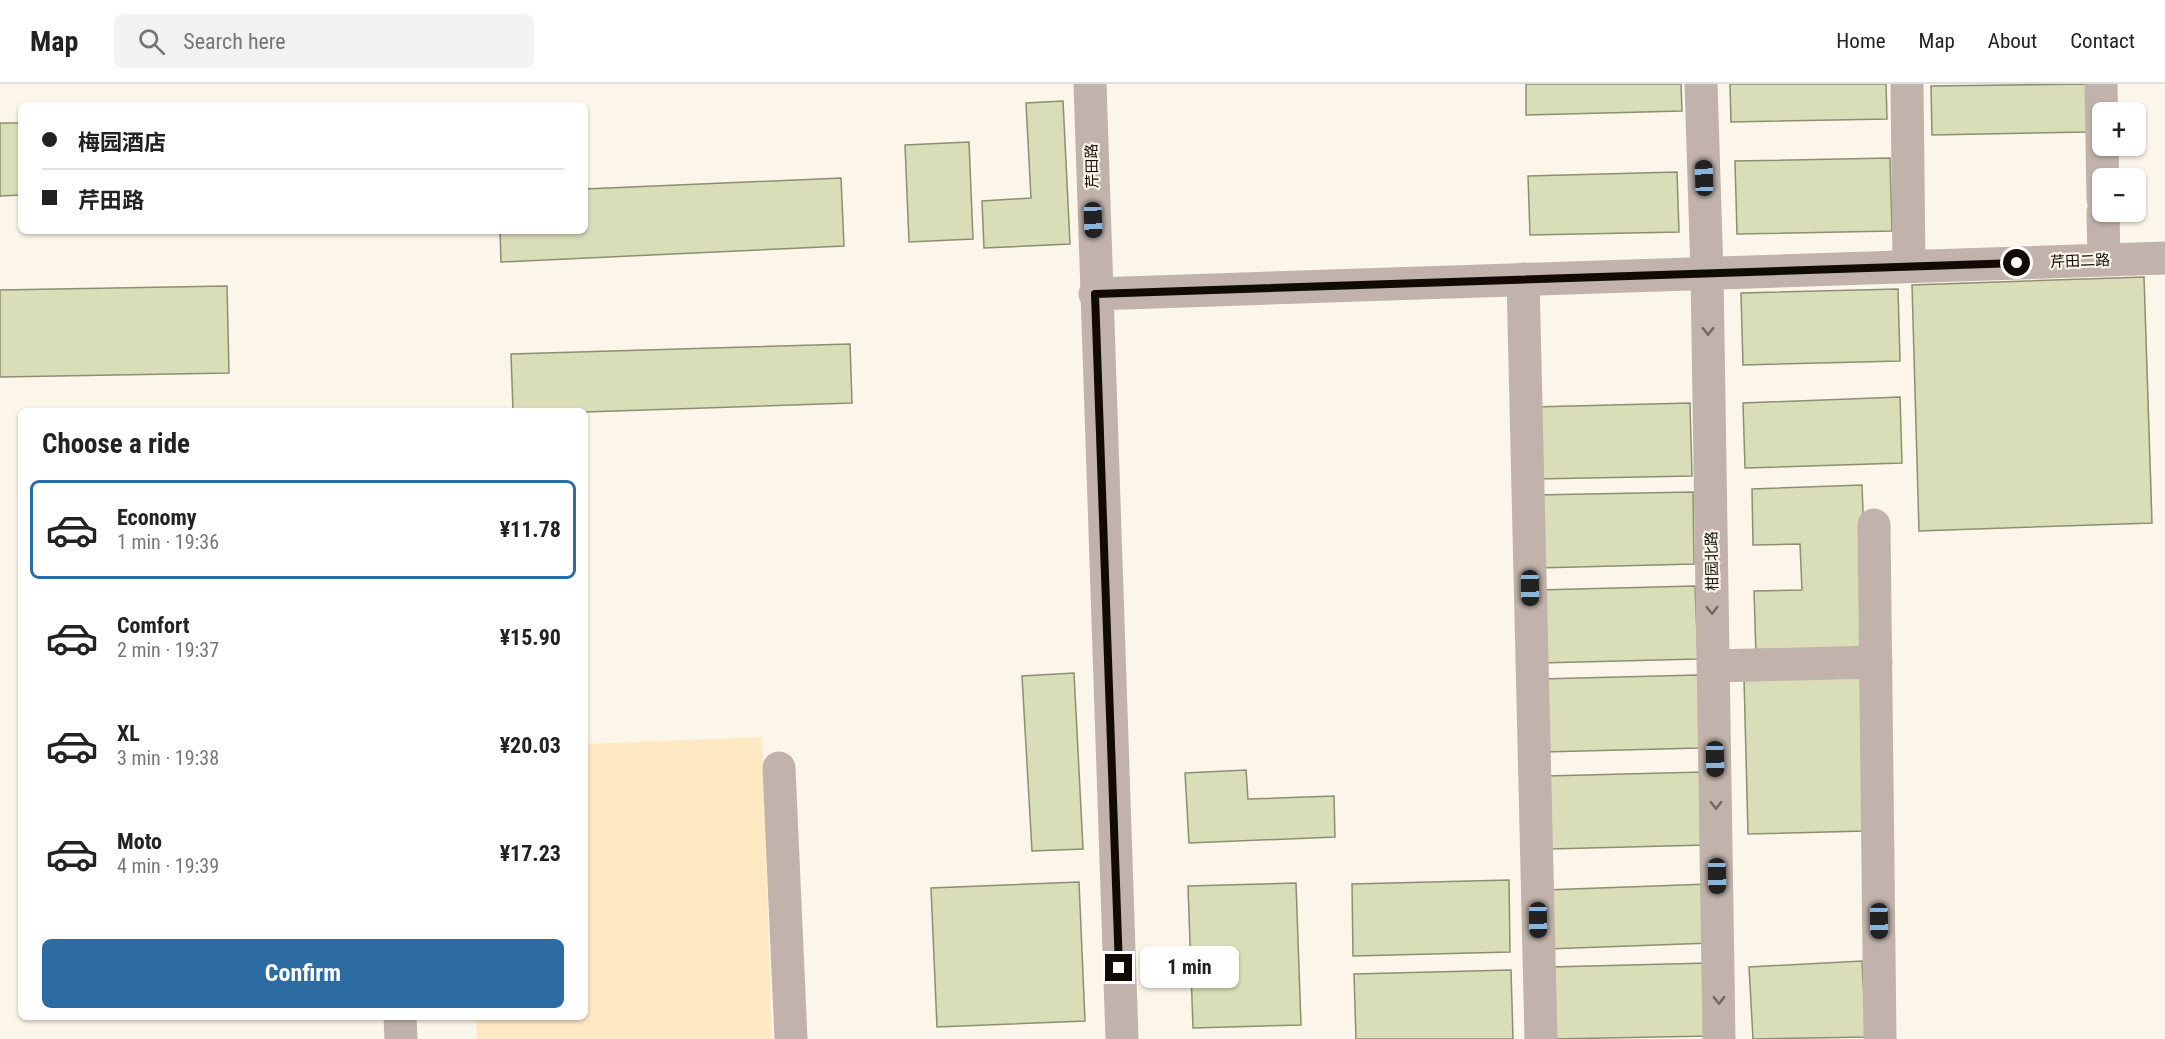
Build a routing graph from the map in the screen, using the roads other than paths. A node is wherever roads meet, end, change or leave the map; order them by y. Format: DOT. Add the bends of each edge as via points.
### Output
graph roads {
  1 [pos="1090,84"];
  2 [pos="1701,84"];
  3 [pos="1907,84"];
  4 [pos="2101,84"];
  5 [pos="2102,168"];
  6 [pos="2103,222"];
  7 [pos="2165,258"];
  8 [pos="2104,260"];
  9 [pos="1909,266"];
  10 [pos="1707,273"];
  11 [pos="1523,279"];
  12 [pos="1095,294"];
  13 [pos="1874,525"];
  14 [pos="1876,662"];
  15 [pos="1713,666"];
  16 [pos="778,768"];
  17 [pos="400,1020"];
  18 [pos="401,1039"];
  19 [pos="791,1039"];
  20 [pos="1122,1039"];
  21 [pos="1541,1039"];
  22 [pos="1719,1039"];
  23 [pos="1880,1039"];
  1 -- 12 [label="street, 芹田路"];
  2 -- 10 [label="street, 柑园北路"];
  3 -- 9 [label="street"];
  4 -- 5 [label="street"];
  6 -- 8 [label="street"];
  7 -- 8 [label="street, 芹田二路"];
  8 -- 9 [label="street, 芹田二路"];
  9 -- 10 [label="street, 芹田二路"];
  10 -- 11 [label="street, 芹田二路"];
  10 -- 15 [label="street, 柑园北路, one-way"];
  11 -- 12 [label="street, 芹田二路"];
  11 -- 21 [label="street"];
  12 -- 20 [label="street, 芹田路"];
  13 -- 14 [label="street"];
  14 -- 15 [label="street"];
  14 -- 23 [label="street"];
  15 -- 22 [label="street, 柑园北路, one-way"];
  16 -- 19 [label="street"];
  17 -- 18 [label="street"];
}
